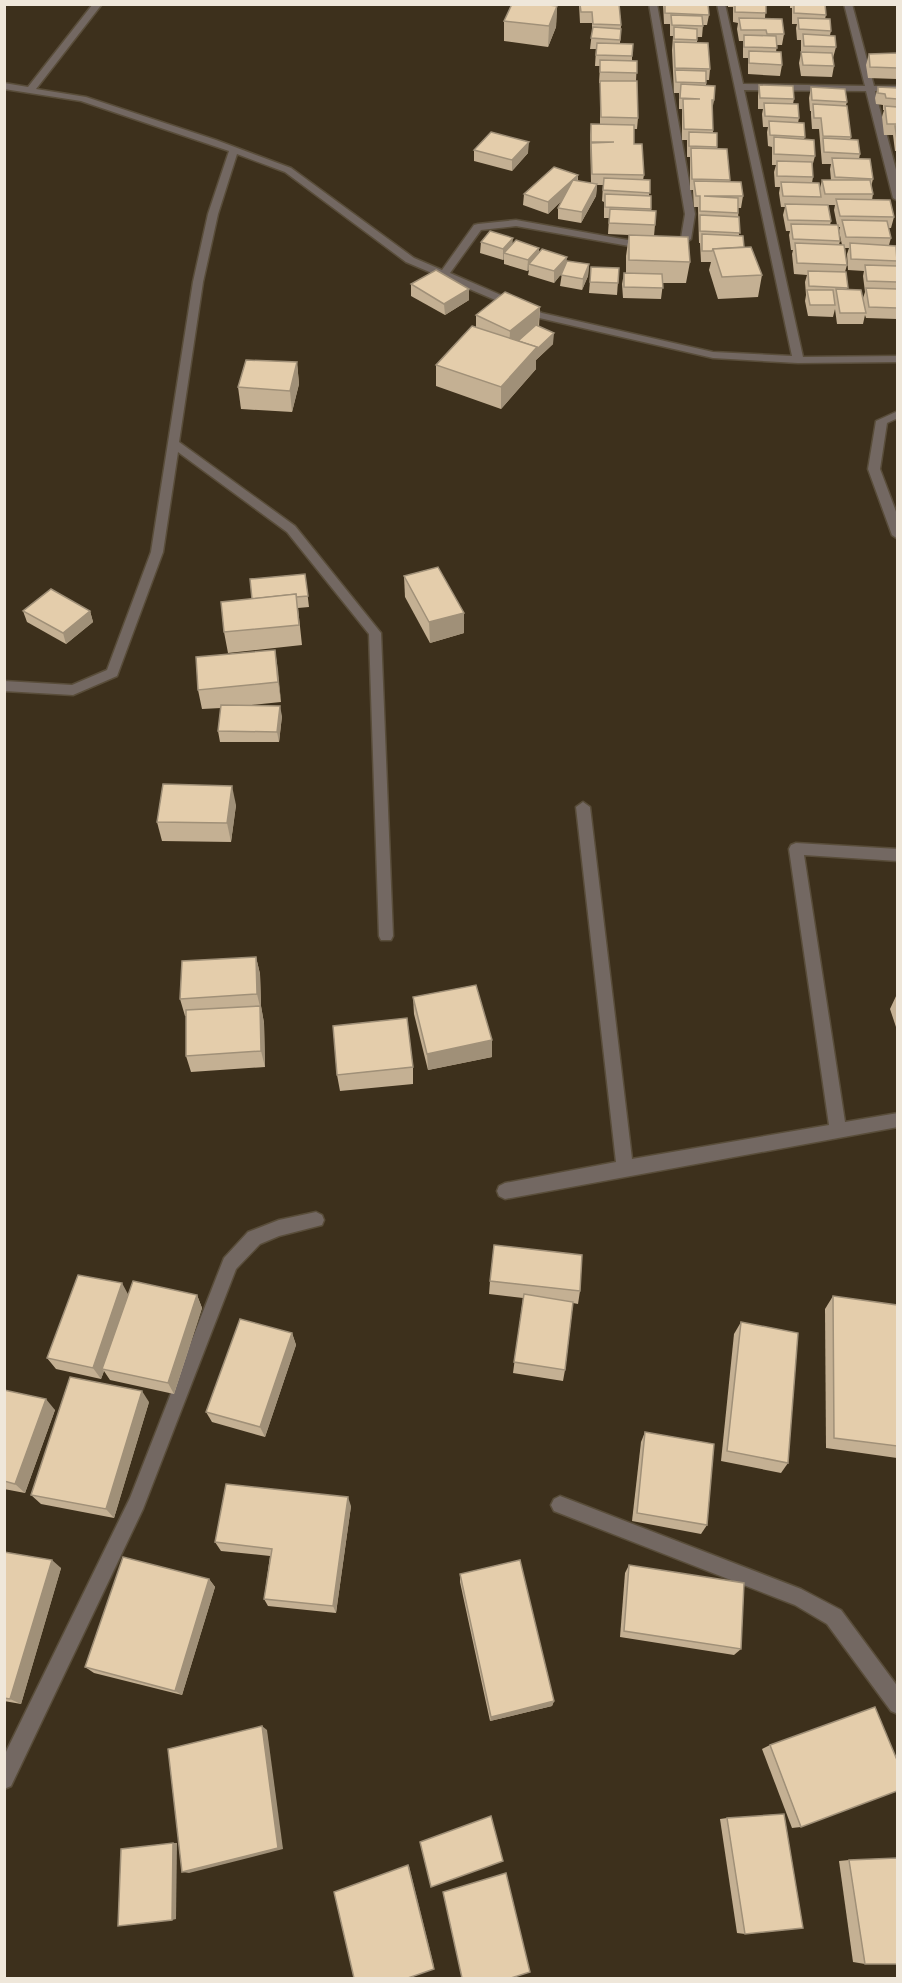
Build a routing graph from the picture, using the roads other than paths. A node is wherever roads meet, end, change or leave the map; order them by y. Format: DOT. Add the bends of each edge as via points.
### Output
graph roads {
  1 [pos="98,4"];
  2 [pos="653,4"];
  3 [pos="721,4"];
  4 [pos="848,4"];
  5 [pos="4,86"];
  6 [pos="739,87"];
  7 [pos="869,88"];
  8 [pos="897,89"];
  9 [pos="30,90"];
  10 [pos="234,150"];
  11 [pos="897,198"];
  12 [pos="444,274"];
  13 [pos="897,359"];
  14 [pos="798,360"];
  15 [pos="897,414"];
  16 [pos="174,444"];
  17 [pos="897,535"];
  18 [pos="4,686"];
  19 [pos="583,807"];
  20 [pos="897,855"];
  21 [pos="386,936"];
  22 [pos="897,1120"];
  23 [pos="838,1130"];
  24 [pos="625,1168"];
  25 [pos="505,1191"];
  26 [pos="316,1220"];
  27 [pos="560,1505"];
  28 [pos="897,1704"];
  29 [pos="4,1779"];
  1 -- 9 [label="street"];
  2 -- 12 [label="street" via="690,214 686,239 671,250 516,223 478,227"];
  3 -- 6 [label="street"];
  4 -- 7 [label="street"];
  5 -- 9 [label="street"];
  6 -- 7 [label="street"];
  6 -- 14 [label="street"];
  7 -- 8 [label="street"];
  7 -- 11 [label="street"];
  9 -- 10 [label="street" via="83,99"];
  10 -- 12 [label="street" via="288,170 410,260"];
  10 -- 16 [label="street" via="213,214 198,282"];
  12 -- 14 [label="street" via="539,315 713,355"];
  13 -- 14 [label="street"];
  15 -- 17 [label="street" via="882,421 874,469"];
  16 -- 18 [label="street" via="157,552 112,673 73,690"];
  16 -- 21 [label="street" via="291,529 375,633"];
  19 -- 24 [label="street"];
  20 -- 23 [label="street" via="796,849"];
  22 -- 23 [label="street"];
  23 -- 24 [label="street"];
  24 -- 25 [label="street"];
  26 -- 29 [label="street" via="254,1238 230,1264 137,1503"];
  27 -- 28 [label="street" via="801,1598 834,1617"];
}
